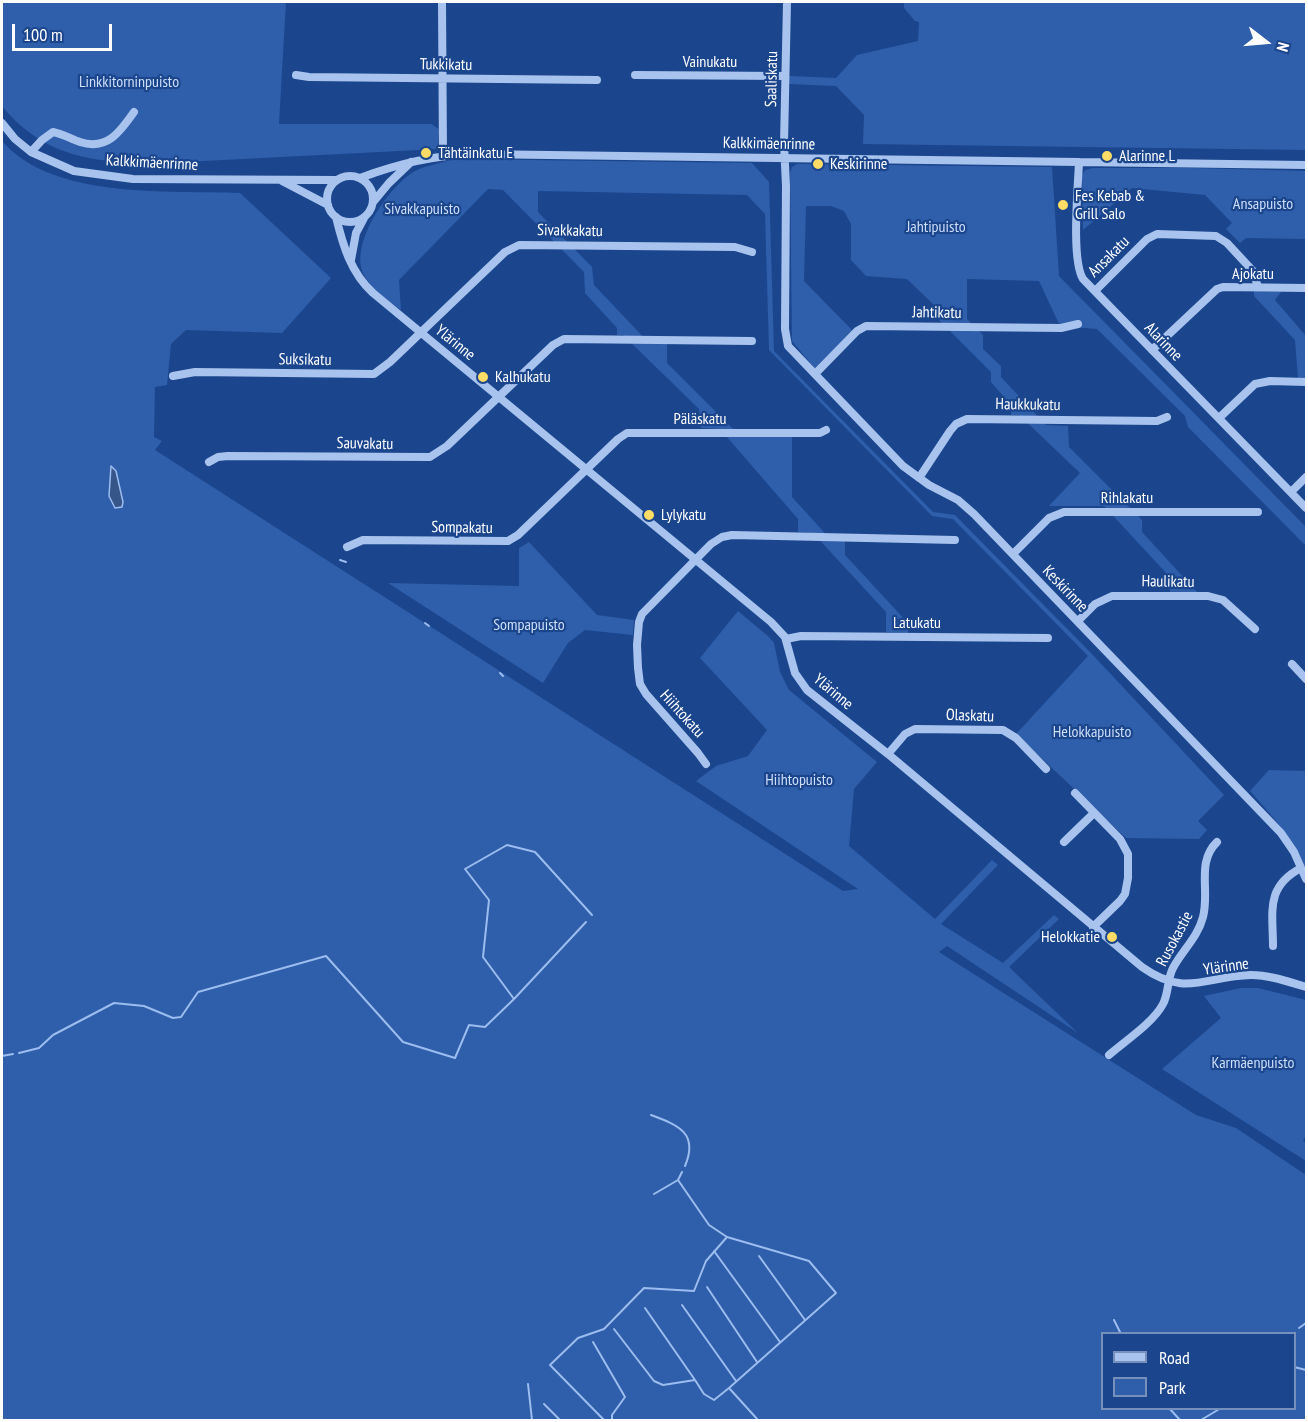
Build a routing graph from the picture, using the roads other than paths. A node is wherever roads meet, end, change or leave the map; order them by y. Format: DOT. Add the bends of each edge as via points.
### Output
graph roads {
  1 [pos="442,2"];
  2 [pos="786,2"];
  3 [pos="296,75"];
  4 [pos="635,75"];
  5 [pos="785,76"];
  6 [pos="441,78"];
  7 [pos="597,80"];
  8 [pos="134,112"];
  9 [pos="2,123"];
  10 [pos="31,152"];
  11 [pos="443,156"];
  12 [pos="784,158"];
  13 [pos="412,161"];
  14 [pos="1079,162"];
  15 [pos="1306,165"];
  16 [pos="360,178"];
  17 [pos="337,180"];
  18 [pos="281,181"];
  19 [pos="374,202"];
  20 [pos="328,206"];
  21 [pos="336,217"];
  22 [pos="364,218"];
  23 [pos="752,252"];
  24 [pos="351,261"];
  25 [pos="1258,287"];
  26 [pos="1306,288"];
  27 [pos="1095,291"];
  28 [pos="1078,324"];
  29 [pos="421,332"];
  30 [pos="752,341"];
  31 [pos="1152,350"];
  32 [pos="814,374"];
  33 [pos="173,376"];
  34 [pos="1306,382"];
  35 [pos="499,396"];
  36 [pos="1167,417"];
  37 [pos="1220,418"];
  38 [pos="826,430"];
  39 [pos="209,462"];
  40 [pos="586,469"];
  41 [pos="1306,477"];
  42 [pos="918,478"];
  43 [pos="1291,492"];
  44 [pos="1306,508"];
  45 [pos="1258,512"];
  46 [pos="955,540"];
  47 [pos="347,547"];
  48 [pos="1013,554"];
  49 [pos="695,560"];
  50 [pos="1078,621"];
  51 [pos="1255,629"];
  52 [pos="1048,638"];
  53 [pos="786,639"];
  54 [pos="1292,664"];
  55 [pos="1306,679"];
  56 [pos="888,754"];
  57 [pos="706,764"];
  58 [pos="1046,769"];
  59 [pos="1075,793"];
  60 [pos="1094,813"];
  61 [pos="1064,842"];
  62 [pos="1217,842"];
  63 [pos="1301,868"];
  64 [pos="1306,879"];
  65 [pos="1093,927"];
  66 [pos="1273,946"];
  67 [pos="1169,982"];
  68 [pos="1306,987"];
  69 [pos="1109,1054"];
  1 -- 6 [label="street"];
  2 -- 5 [label="street, Saaliskatu"];
  3 -- 6 [label="street, Tukkikatu"];
  4 -- 5 [label="street, Vainukatu"];
  5 -- 12 [label="street, Saaliskatu"];
  6 -- 7 [label="street, Tukkikatu"];
  6 -- 11 [label="street"];
  8 -- 10 [label="street" via="118,134 103,144 81,142 53,132"];
  9 -- 10 [label="street, Kalkkimäenrinne"];
  10 -- 18 [label="street, Kalkkimäenrinne" via="74,171 133,179"];
  11 -- 12 [label="street, Kalkkimäenrinne"];
  11 -- 13 [label="street, Kalkkimäenrinne"];
  12 -- 14 [label="street, Kalkkimäenrinne"];
  12 -- 32 [label="street, Keskirinne" via="785,336 792,351"];
  13 -- 16 [label="street, Kalkkimäenrinne"];
  13 -- 19 [label="street"];
  14 -- 15 [label="street, Kalkkimäenrinne"];
  14 -- 27 [label="street, Alarinne" via="1077,264 1080,274"];
  16 -- 17 [label="street" via="346,176"];
  16 -- 19 [label="street" via="371,188"];
  17 -- 18 [label="street, Kalkkimäenrinne"];
  17 -- 20 [label="street" via="329,191"];
  18 -- 20 [label="street, Kalkkimäenrinne"];
  19 -- 22 [label="street"];
  20 -- 21 [label="street"];
  21 -- 22 [label="street" via="350,222"];
  21 -- 24 [label="street, Ylärinne"];
  22 -- 24 [label="street" via="356,233"];
  23 -- 29 [label="street, Sivakkakatu" via="735,247 519,244 505,252"];
  24 -- 29 [label="street, Ylärinne" via="358,278"];
  25 -- 26 [label="street, Ajokatu"];
  25 -- 27 [label="street, Ansakatu" via="1253,271 1221,238 1157,234 1147,239"];
  25 -- 31 [label="street, Ajokatu" via="1217,289"];
  27 -- 31 [label="street, Alarinne"];
  28 -- 32 [label="street, Jahtikatu" via="1061,328 866,326"];
  29 -- 33 [label="street, Suksikatu" via="382,370 369,375 195,372"];
  29 -- 35 [label="street, Ylärinne"];
  30 -- 35 [label="street" via="564,339"];
  31 -- 37 [label="street, Alarinne"];
  32 -- 42 [label="street, Keskirinne"];
  34 -- 37 [label="street" via="1255,384"];
  35 -- 39 [label="street, Sauvakatu" via="447,446 430,457 228,456"];
  35 -- 40 [label="street, Ylärinne"];
  36 -- 42 [label="street, Haukkukatu" via="1157,421 967,419 950,430"];
  37 -- 43 [label="street, Alarinne"];
  38 -- 40 [label="street, Päläskatu" via="627,433"];
  40 -- 47 [label="street, Sompakatu" via="508,541 363,540"];
  40 -- 49 [label="street, Ylärinne"];
  41 -- 43 [label="street"];
  42 -- 48 [label="street, Keskirinne" via="963,503"];
  43 -- 44 [label="street, Alarinne"];
  45 -- 48 [label="street, Rihlakatu" via="1064,512 1049,518"];
  46 -- 49 [label="street" via="727,536 711,544"];
  48 -- 50 [label="street, Keskirinne"];
  49 -- 53 [label="street, Ylärinne" via="771,622"];
  49 -- 57 [label="street, Hiihtokatu" via="642,614 638,668 645,694"];
  50 -- 51 [label="street, Haulikatu" via="1095,604 1112,596 1208,596 1222,600"];
  50 -- 63 [label="street, Keskirinne" via="1281,833"];
  52 -- 53 [label="street, Latukatu"];
  53 -- 56 [label="street, Ylärinne" via="795,673 807,690"];
  54 -- 55 [label="street"];
  56 -- 58 [label="street, Olaskatu" via="905,734 915,729 999,729 1013,735"];
  56 -- 65 [label="street, Ylärinne"];
  59 -- 60 [label="street"];
  60 -- 61 [label="street"];
  60 -- 65 [label="street" via="1125,846 1128,868 1123,898"];
  62 -- 67 [label="street, Rusokastie" via="1206,858 1203,920 1173,968"];
  63 -- 64 [label="street, Keskirinne"];
  63 -- 66 [label="street" via="1274,894"];
  65 -- 67 [label="street, Ylärinne" via="1142,967"];
  67 -- 68 [label="street, Ylärinne" via="1197,984 1255,975"];
  67 -- 69 [label="street, Rusokastie" via="1160,1010"];
}
